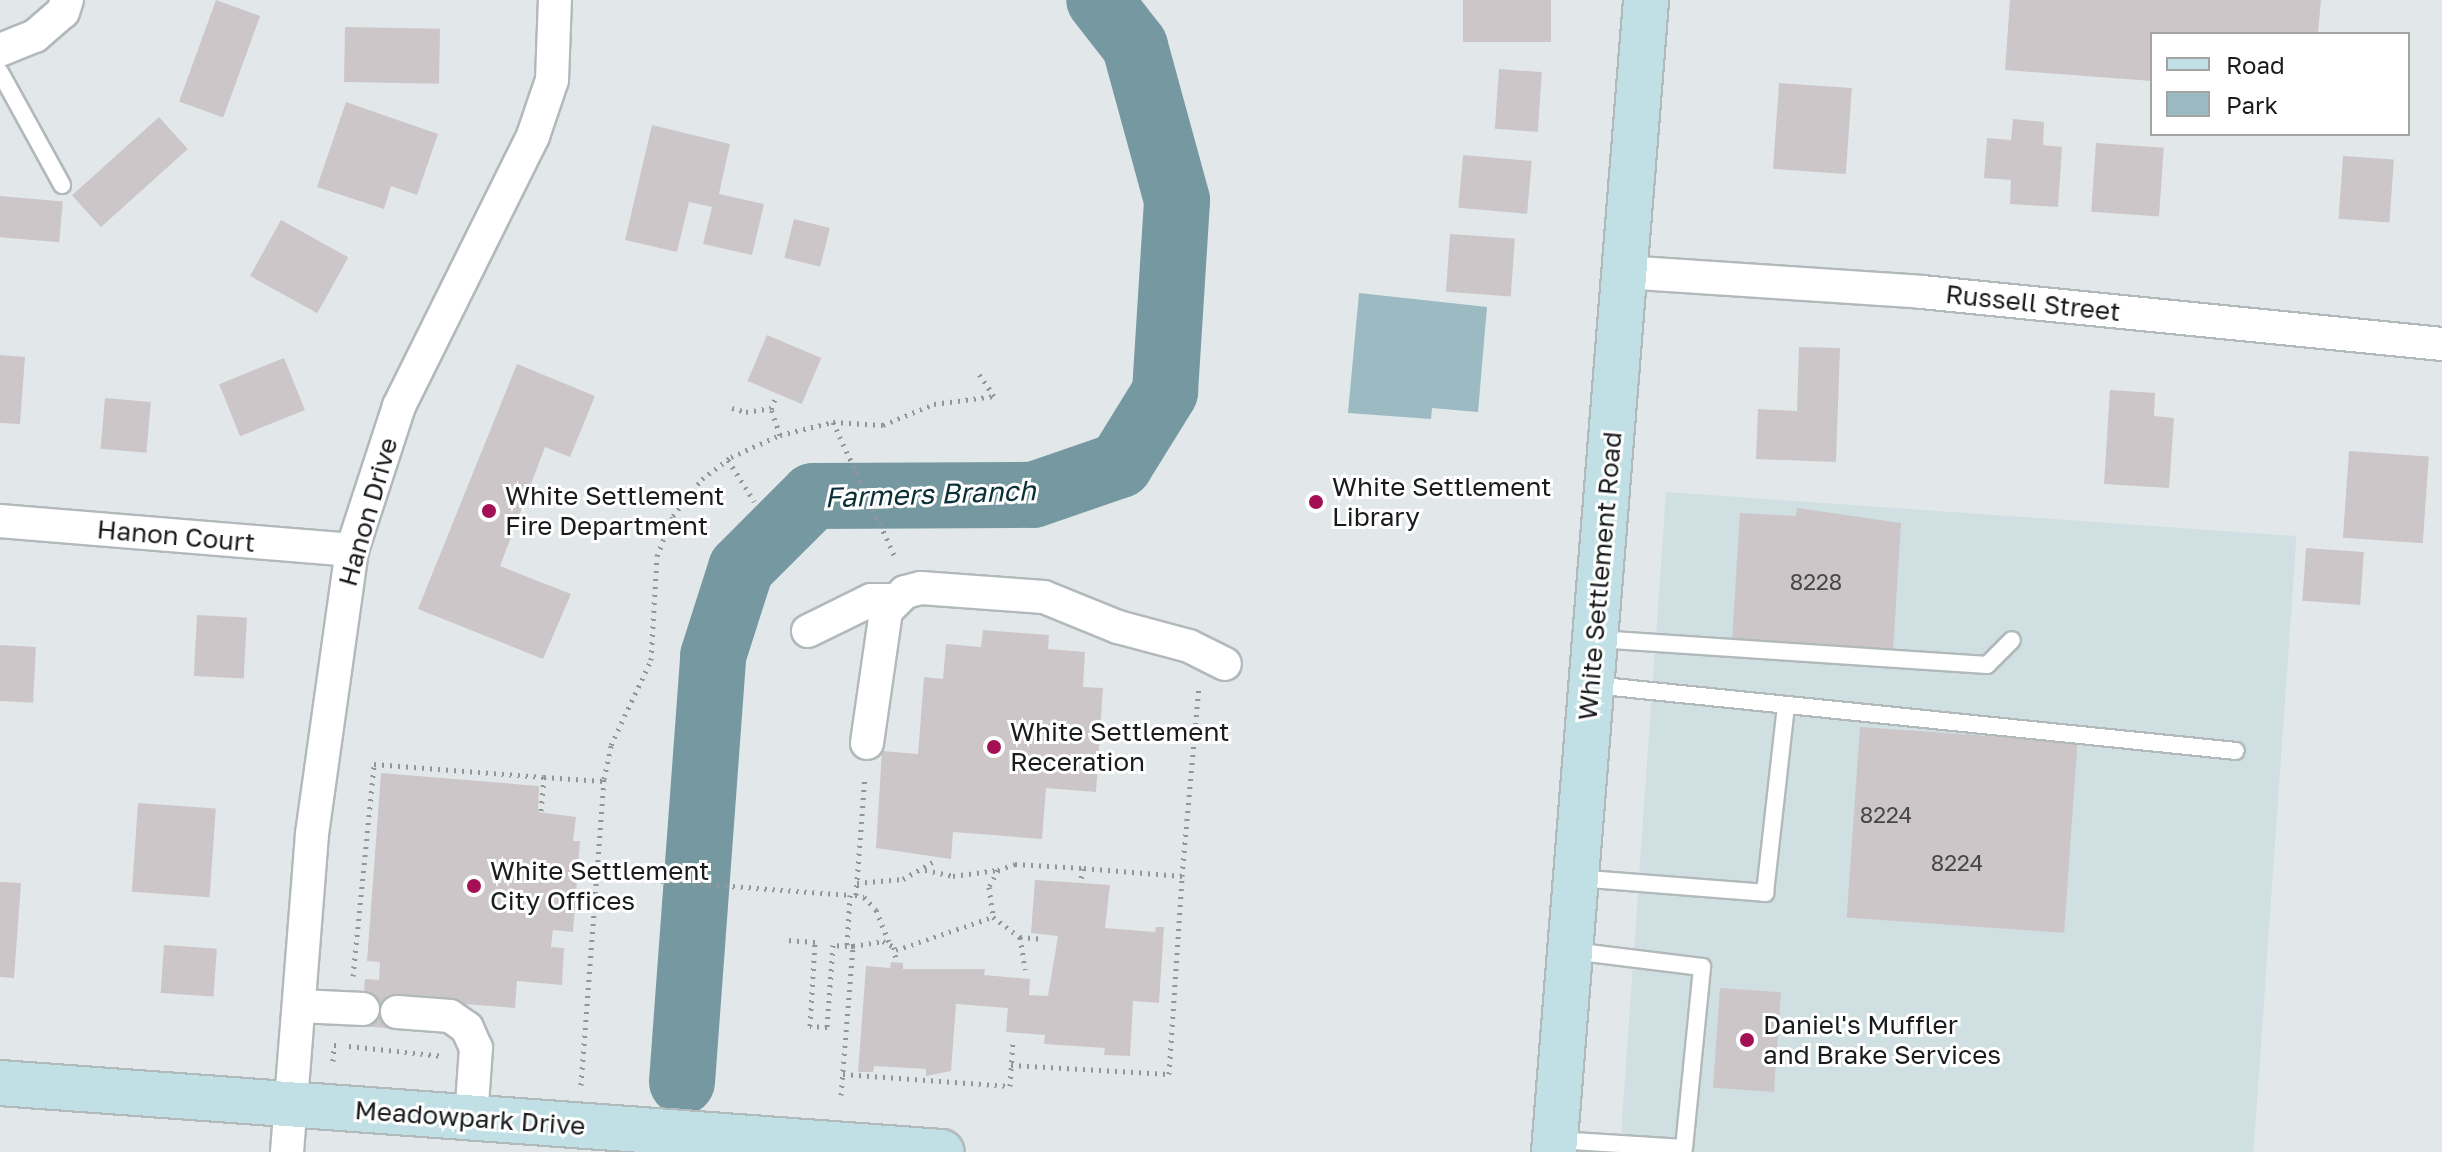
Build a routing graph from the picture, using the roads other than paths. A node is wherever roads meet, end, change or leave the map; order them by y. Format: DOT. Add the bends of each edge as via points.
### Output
graph roads {
  1 [pos="67,0"];
  2 [pos="555,0"];
  3 [pos="1646,0"];
  4 [pos="0,50"];
  5 [pos="0,72"];
  6 [pos="62,185"];
  7 [pos="1624,272"];
  8 [pos="2442,344"];
  9 [pos="0,521"];
  10 [pos="352,550"];
  11 [pos="898,586"];
  12 [pos="808,631"];
  13 [pos="1595,639"];
  14 [pos="2012,640"];
  15 [pos="1212,673"];
  16 [pos="1591,685"];
  17 [pos="1786,705"];
  18 [pos="867,743"];
  19 [pos="2236,751"];
  20 [pos="1576,878"];
  21 [pos="1570,951"];
  22 [pos="299,1006"];
  23 [pos="356,1009"];
  24 [pos="397,1012"];
  25 [pos="0,1083"];
  26 [pos="291,1105"];
  27 [pos="471,1118"];
  28 [pos="1555,1146"];
  29 [pos="287,1152"];
  30 [pos="941,1152"];
  1 -- 4 [label="street" via="63,12 35,36"];
  2 -- 10 [label="street, Hanon Drive" via="552,80 533,136 399,406"];
  3 -- 7 [label="main road, White Settlement Road"];
  5 -- 6 [label="lane"];
  7 -- 8 [label="street, Russell Street" via="1922,292"];
  7 -- 13 [label="main road, White Settlement Road"];
  9 -- 10 [label="street, Hanon Court"];
  10 -- 22 [label="street, Hanon Drive" via="312,834"];
  11 -- 12 [label="street"];
  11 -- 15 [label="street" via="1044,597 1118,627 1189,646"];
  11 -- 18 [label="street" via="882,628"];
  13 -- 14 [label="lane" via="1987,665"];
  13 -- 16 [label="main road, White Settlement Road"];
  16 -- 17 [label="lane"];
  16 -- 20 [label="main road, White Settlement Road"];
  17 -- 19 [label="lane"];
  17 -- 20 [label="lane" via="1765,893"];
  20 -- 21 [label="main road, White Settlement Road"];
  21 -- 28 [label="main road, White Settlement Road"];
  21 -- 28 [label="lane" via="1702,967 1684,1148"];
  22 -- 23 [label="street"];
  22 -- 26 [label="street, Hanon Drive"];
  24 -- 27 [label="street" via="450,1016 467,1028 476,1048"];
  25 -- 26 [label="main road, Meadowpark Drive"];
  26 -- 27 [label="main road, Meadowpark Drive"];
  26 -- 29 [label="street, Hanon Drive"];
  27 -- 30 [label="main road, Meadowpark Drive"];
}
